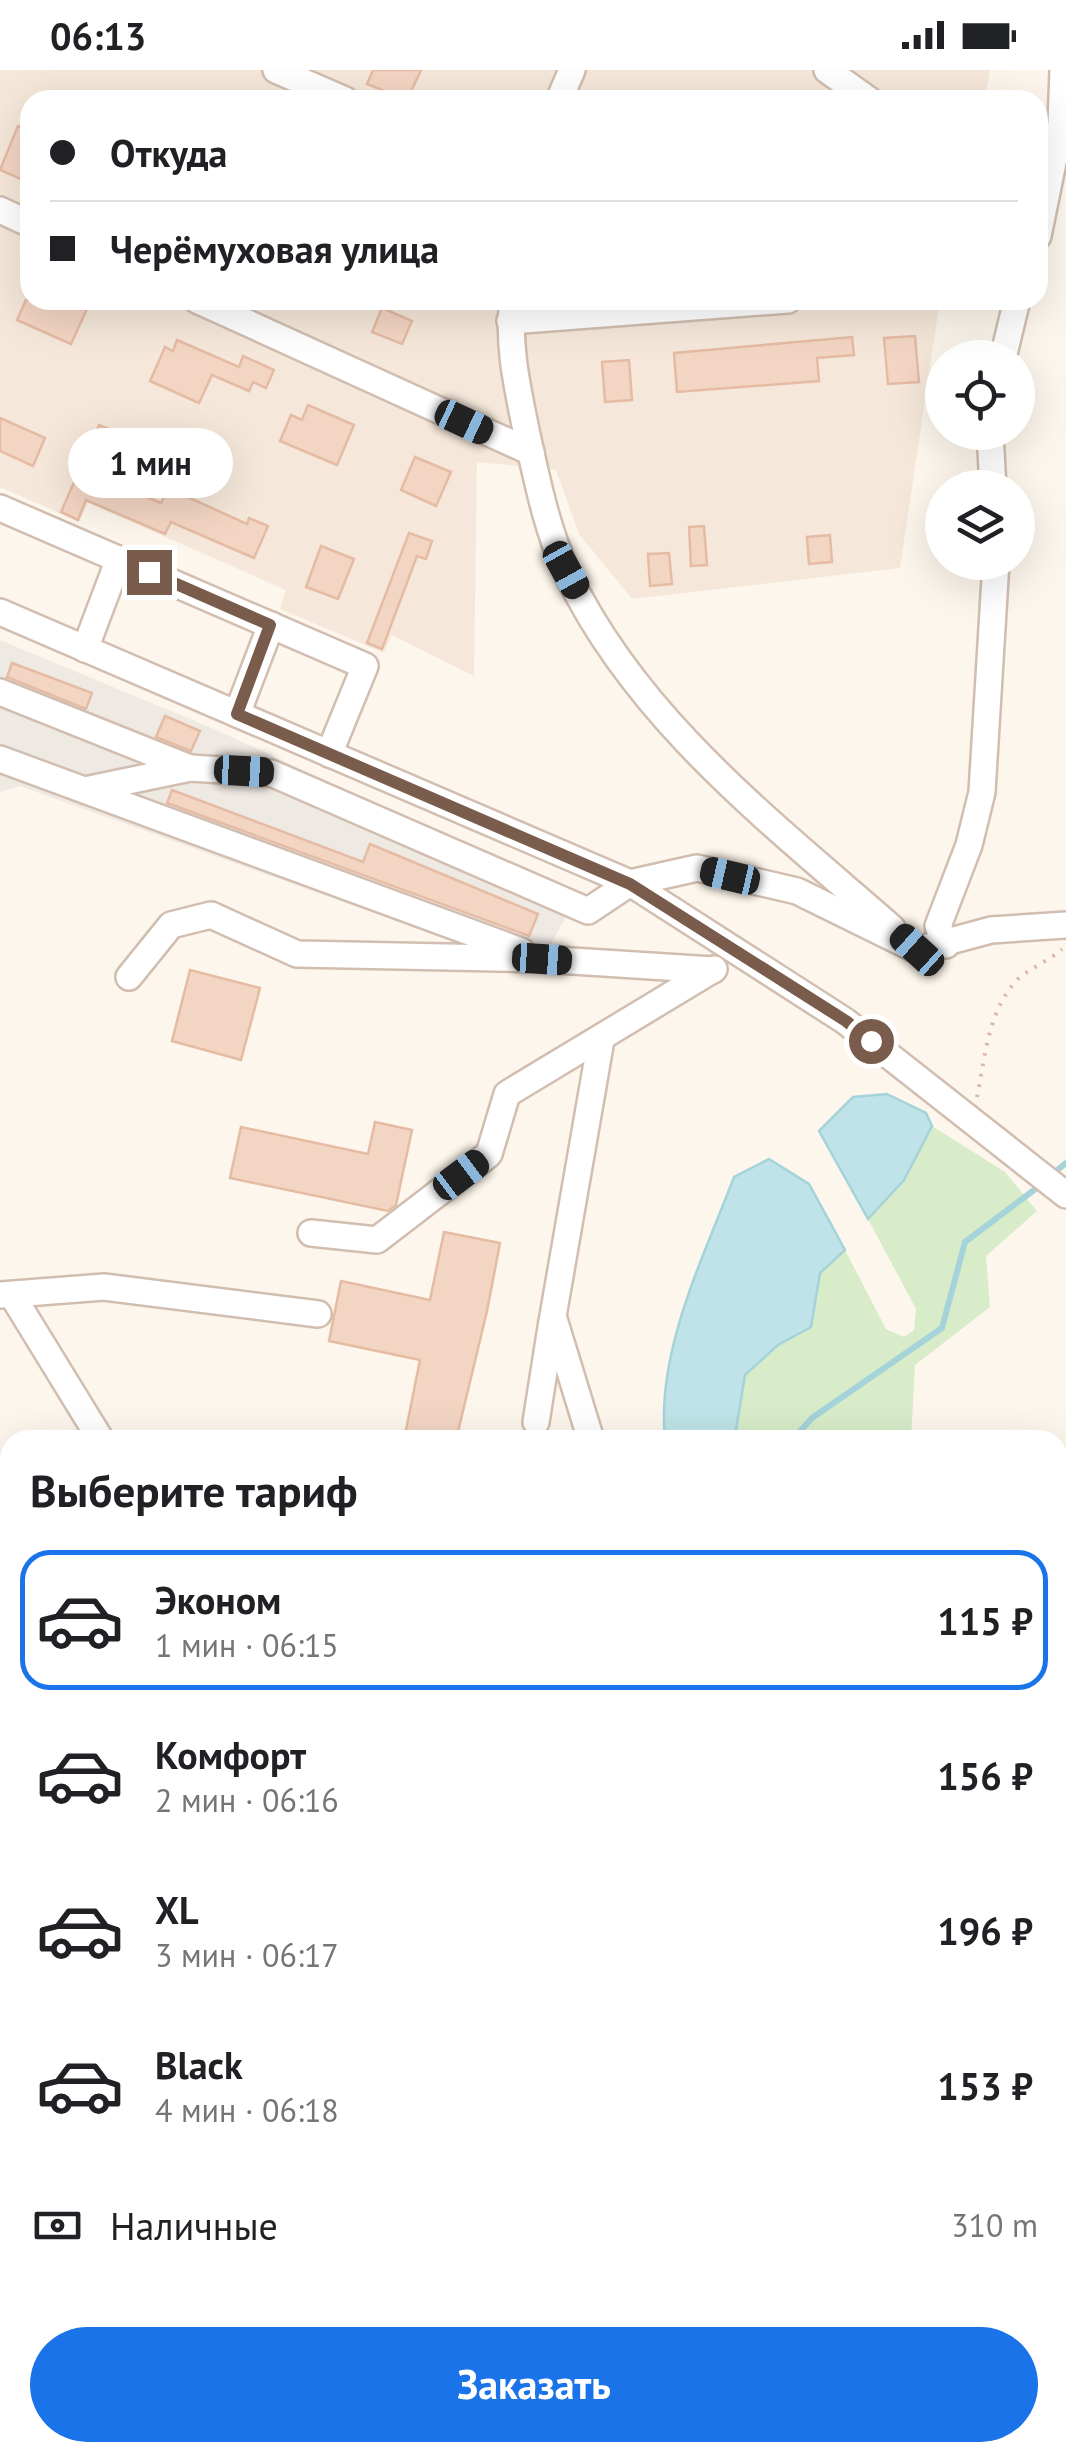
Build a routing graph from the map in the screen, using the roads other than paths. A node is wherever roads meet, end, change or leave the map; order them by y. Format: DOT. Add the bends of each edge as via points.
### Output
graph roads {
  1 [pos="276,70"];
  2 [pos="828,70"];
  3 [pos="1063,70"];
  4 [pos="323,90"];
  5 [pos="855,90"];
  6 [pos="1048,211"];
  7 [pos="219,310"];
  8 [pos="511,310"];
  9 [pos="1015,310"];
  10 [pos="1007,340"];
  11 [pos="531,452"];
  12 [pos="0,508"];
  13 [pos="118,559"];
  14 [pos="995,580"];
  15 [pos="0,612"];
  16 [pos="270,625"];
  17 [pos="84,649"];
  18 [pos="0,692"];
  19 [pos="237,714"];
  20 [pos="329,754"];
  21 [pos="0,759"];
  22 [pos="190,768"];
  23 [pos="85,790"];
  24 [pos="630,884"];
  25 [pos="1066,924"];
  26 [pos="946,945"];
  27 [pos="917,950"];
  28 [pos="740,953"];
  29 [pos="542,959"];
  30 [pos="714,970"];
  31 [pos="129,977"];
  32 [pos="600,1040"];
  33 [pos="1062,1192"];
  34 [pos="311,1233"];
  35 [pos="6,1294"];
  36 [pos="318,1314"];
  37 [pos="552,1316"];
  38 [pos="536,1422"];
  39 [pos="94,1430"];
  40 [pos="588,1430"];
  1 -- 4 [label="street"];
  2 -- 5 [label="street"];
  3 -- 6 [label="street"];
  7 -- 11 [label="street"];
  8 -- 11 [label="street" via="515,376"];
  9 -- 10 [label="street"];
  11 -- 27 [label="street" via="566,570 649,701 740,794"];
  12 -- 13 [label="street"];
  13 -- 16 [label="street"];
  13 -- 17 [label="street"];
  14 -- 26 [label="street" via="982,792 938,926"];
  15 -- 17 [label="street"];
  16 -- 19 [label="street"];
  16 -- 20 [label="street" via="365,666"];
  17 -- 19 [label="street"];
  18 -- 22 [label="street"];
  19 -- 20 [label="street"];
  20 -- 24 [label="street"];
  21 -- 23 [label="street"];
  22 -- 23 [label="street"];
  22 -- 24 [label="street" via="271,772 588,912"];
  23 -- 29 [label="street"];
  24 -- 27 [label="street" via="697,868 797,891"];
  24 -- 28 [label="street"];
  25 -- 26 [label="street" via="991,930"];
  26 -- 27 [label="street"];
  28 -- 30 [label="street"];
  28 -- 33 [label="street" via="846,1021"];
  29 -- 30 [label="street"];
  29 -- 31 [label="street" via="297,954 211,915 171,925"];
  30 -- 32 [label="street"];
  32 -- 34 [label="street" via="508,1094 490,1154 377,1240"];
  32 -- 37 [label="street"];
  35 -- 36 [label="street" via="104,1286"];
  35 -- 39 [label="street"];
  37 -- 38 [label="street"];
  37 -- 40 [label="street"];
}
